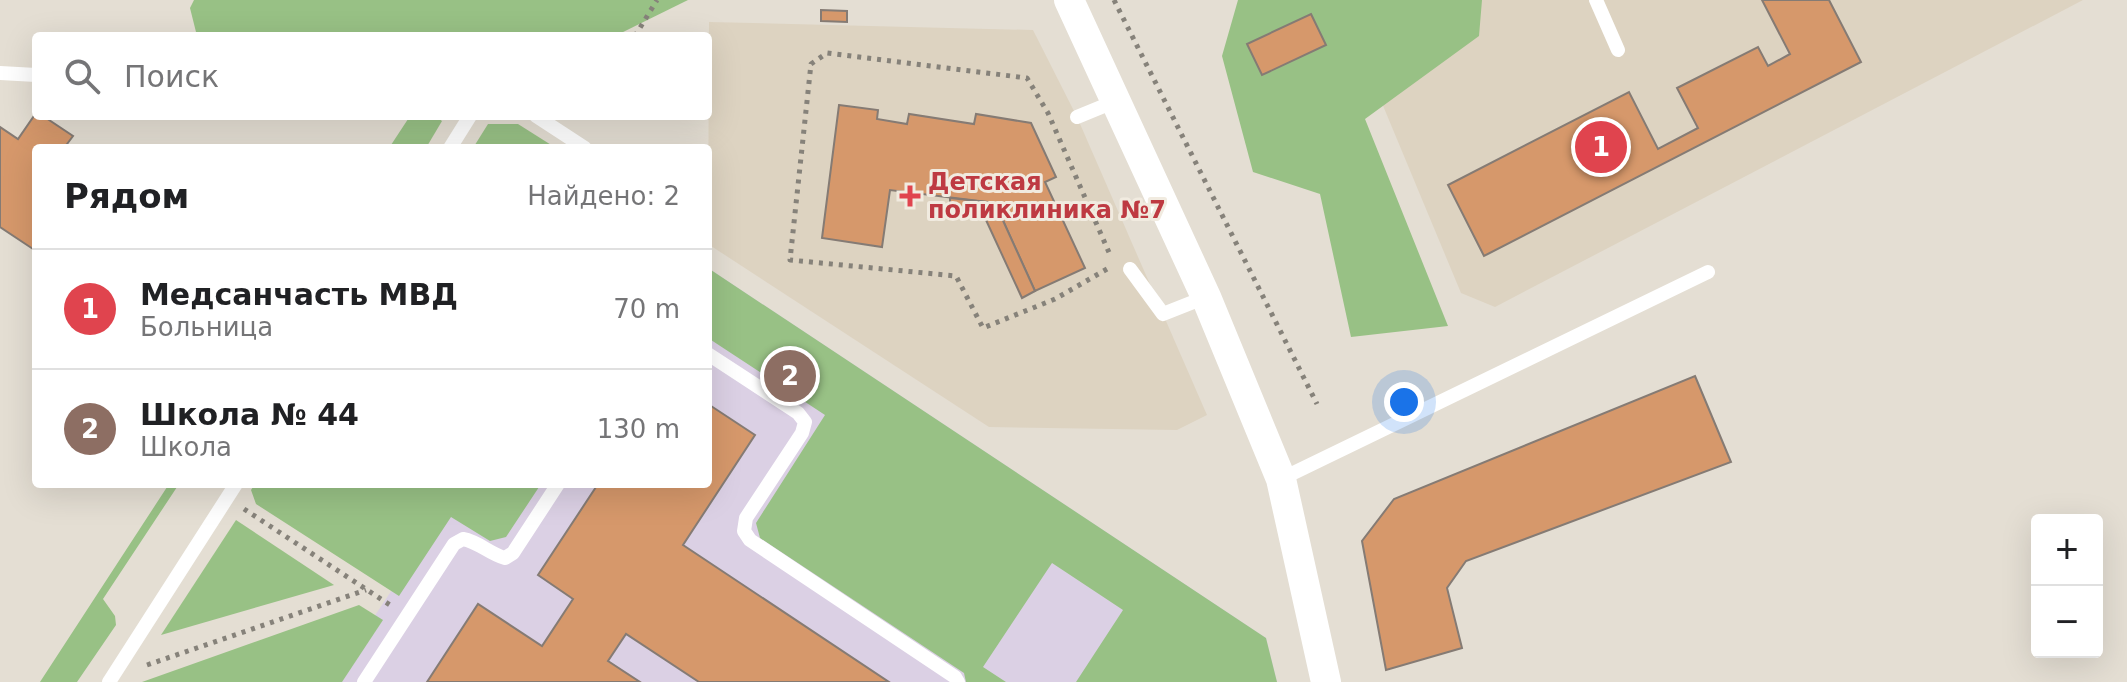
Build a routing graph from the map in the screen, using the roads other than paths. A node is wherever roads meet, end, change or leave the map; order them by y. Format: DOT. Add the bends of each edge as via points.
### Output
graph roads {
  1 [pos="1069,0"];
  2 [pos="1596,0"];
  3 [pos="1618,50"];
  4 [pos="0,73"];
  5 [pos="32,75"];
  6 [pos="1116,101"];
  7 [pos="1077,117"];
  8 [pos="468,120"];
  9 [pos="542,120"];
  10 [pos="452,144"];
  11 [pos="579,144"];
  12 [pos="1130,269"];
  13 [pos="1708,272"];
  14 [pos="1206,297"];
  15 [pos="712,357"];
  16 [pos="1281,479"];
  17 [pos="233,488"];
  18 [pos="555,488"];
  19 [pos="111,680"];
  20 [pos="364,682"];
  21 [pos="958,682"];
  22 [pos="1326,682"];
  1 -- 6 [label="street"];
  2 -- 3 [label="lane"];
  4 -- 5 [label="lane"];
  6 -- 7 [label="lane"];
  6 -- 14 [label="street"];
  8 -- 10 [label="lane"];
  9 -- 11 [label="lane"];
  12 -- 14 [label="lane" via="1163,314"];
  13 -- 16 [label="lane"];
  14 -- 16 [label="street"];
  15 -- 21 [label="lane" via="805,422 746,518 744,531 750,540"];
  16 -- 22 [label="street"];
  17 -- 19 [label="lane"];
  18 -- 20 [label="lane" via="505,558 473,541 454,544"];
}
